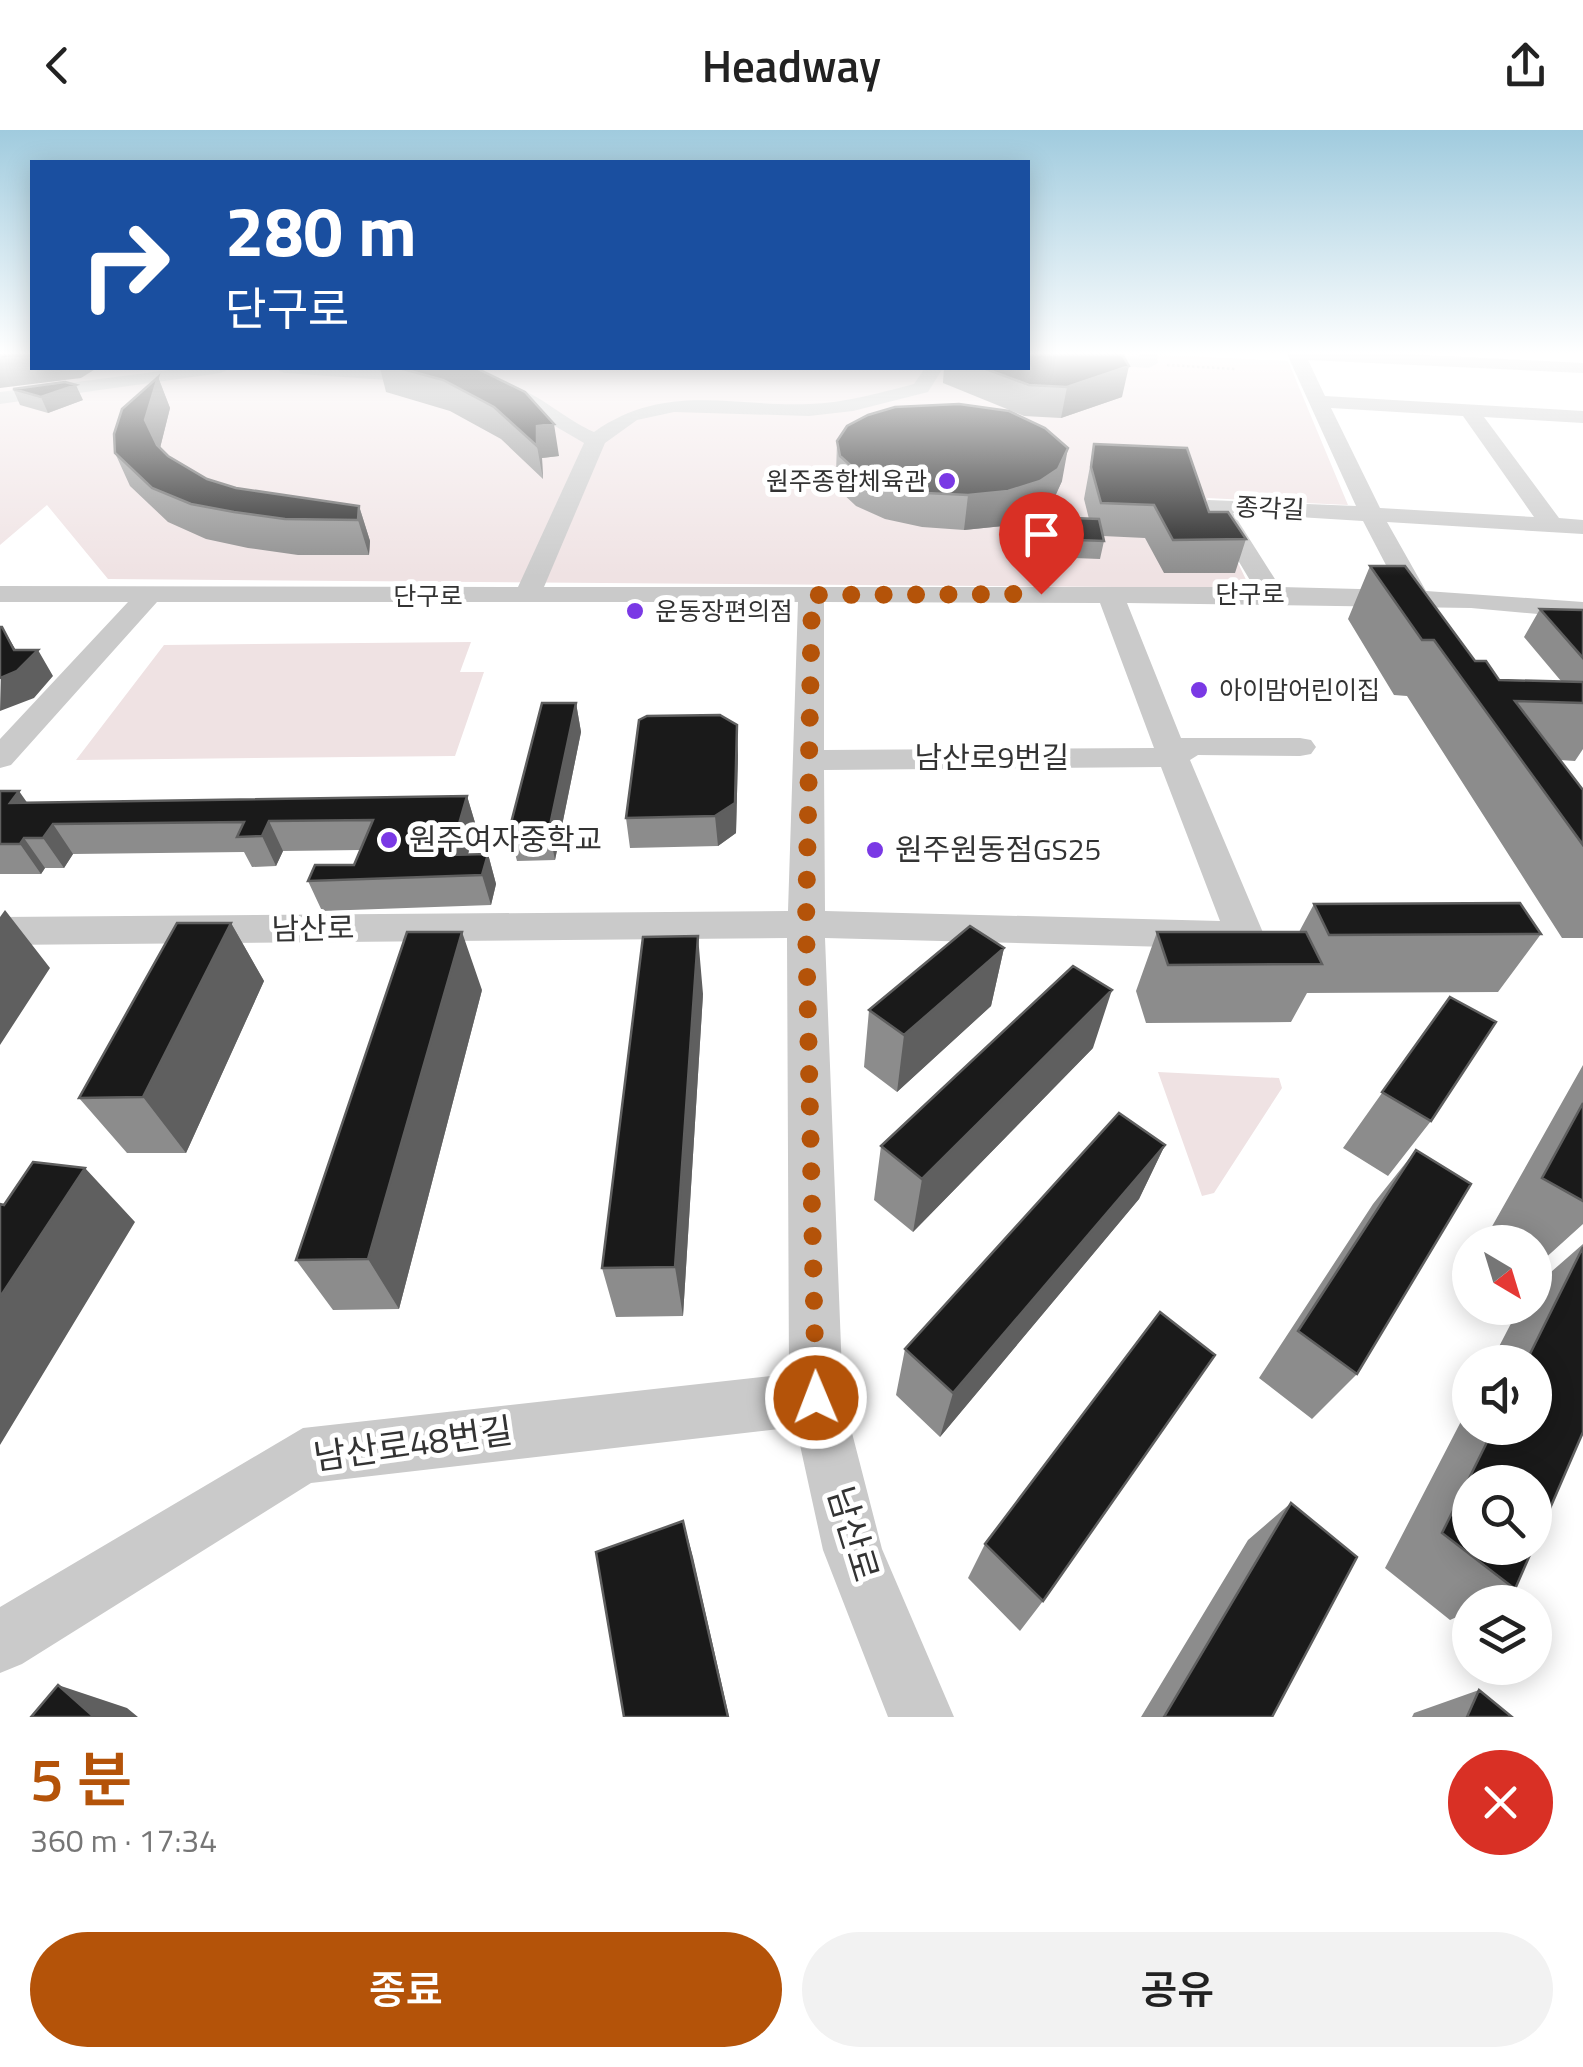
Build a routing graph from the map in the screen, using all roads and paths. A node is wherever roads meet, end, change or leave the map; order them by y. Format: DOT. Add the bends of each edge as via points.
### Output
graph roads {
  1 [pos="564,428"];
  2 [pos="613,428"];
  3 [pos="1329,428"];
  4 [pos="1483,428"];
  5 [pos="596,440"];
  6 [pos="1370,514"];
  7 [pos="1552,525"];
  8 [pos="1583,527"];
  9 [pos="531,587"];
  10 [pos="0,594"];
  11 [pos="1110,594"];
  12 [pos="1272,594"];
  13 [pos="149,595"];
  14 [pos="834,595"];
  15 [pos="1416,598"];
  16 [pos="1583,610"];
  17 [pos="1300,747"];
  18 [pos="1174,756"];
  19 [pos="0,758"];
  20 [pos="811,760"];
  21 [pos="806,924"];
  22 [pos="0,932"];
  23 [pos="816,1398"];
  24 [pos="0,1642"];
  25 [pos="921,1717"];
  1 -- 5 [label="street"];
  2 -- 5 [label="street"];
  3 -- 6 [label="street"];
  4 -- 7 [label="street"];
  5 -- 9 [label="street"];
  6 -- 7 [label="street, 종각길"];
  6 -- 12 [label="street, 종각길" via="1216,505"];
  6 -- 15 [label="street"];
  7 -- 8 [label="street, 종각길"];
  9 -- 13 [label="street, 단구로"];
  9 -- 14 [label="street, 단구로"];
  9 -- 14 [label="street, 단구로" via="853,583"];
  10 -- 13 [label="street, 단구로"];
  11 -- 12 [label="street, 단구로"];
  11 -- 14 [label="street, 단구로"];
  11 -- 18 [label="street"];
  12 -- 15 [label="street, 단구로"];
  13 -- 19 [label="street"];
  14 -- 20 [label="street, 남산로"];
  15 -- 16 [label="street, 단구로"];
  17 -- 18 [label="street, 남산로9번길" via="1191,745"];
  18 -- 20 [label="street, 남산로9번길"];
  18 -- 21 [label="street, 남산로" via="1245,936"];
  20 -- 21 [label="street, 남산로"];
  21 -- 22 [label="street, 남산로"];
  21 -- 23 [label="street, 남산로"];
  23 -- 24 [label="street, 남산로48번길" via="303,1456"];
  23 -- 25 [label="street, 남산로" via="854,1550"];
}
